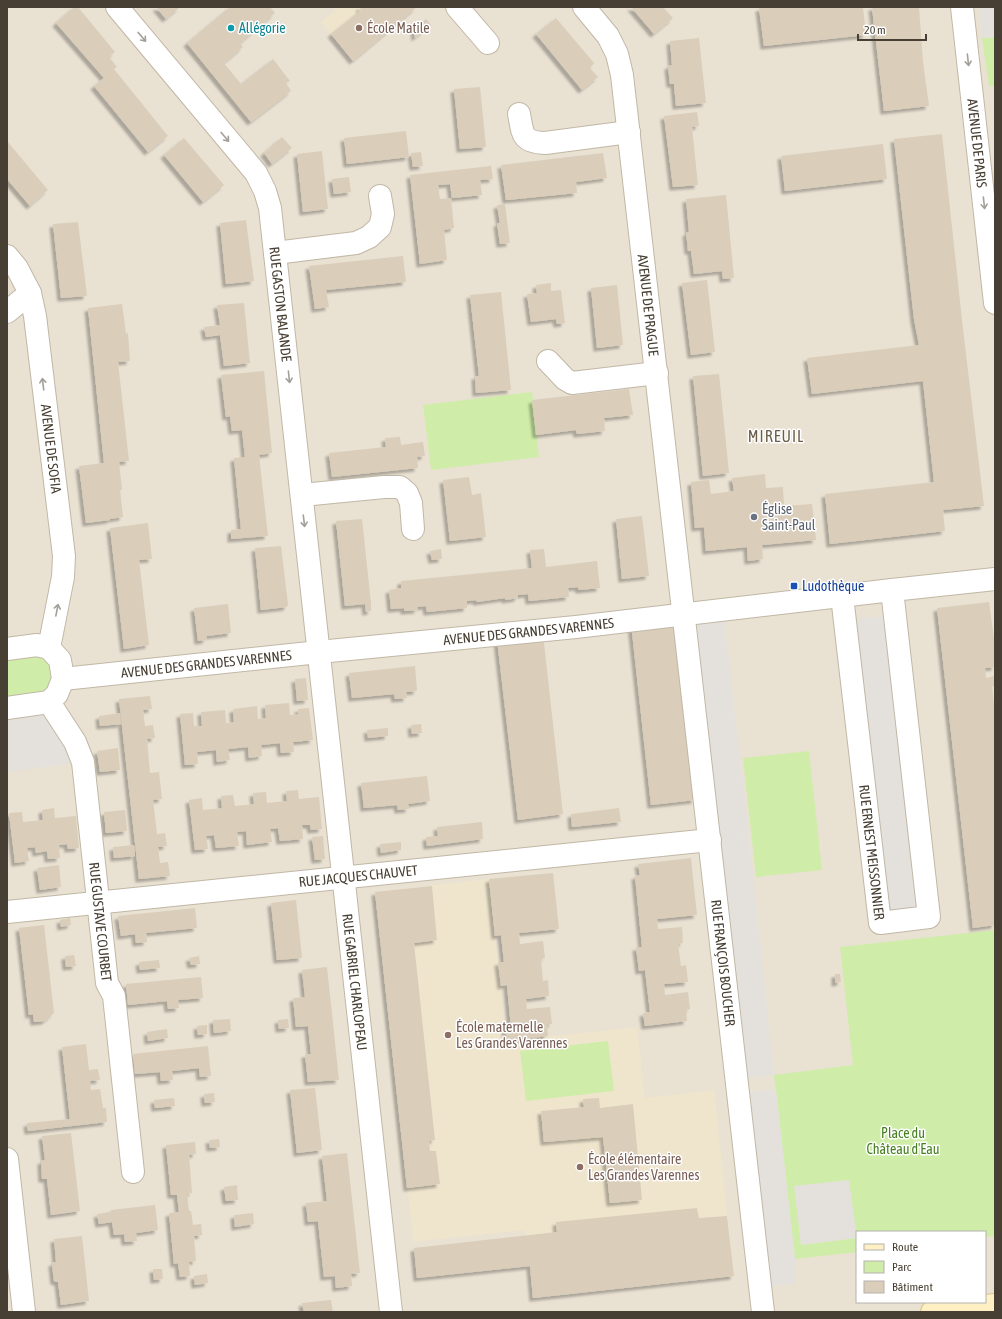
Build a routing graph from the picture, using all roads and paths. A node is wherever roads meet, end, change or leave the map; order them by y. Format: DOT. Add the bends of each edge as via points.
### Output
graph roads {
  1 [pos="117,7"];
  2 [pos="457,7"];
  3 [pos="584,7"];
  4 [pos="962,7"];
  5 [pos="488,43"];
  6 [pos="519,114"];
  7 [pos="629,132"];
  8 [pos="380,196"];
  9 [pos="275,253"];
  10 [pos="7,256"];
  11 [pos="30,293"];
  12 [pos="995,303"];
  13 [pos="7,312"];
  14 [pos="548,361"];
  15 [pos="657,373"];
  16 [pos="302,495"];
  17 [pos="413,529"];
  18 [pos="995,579"];
  19 [pos="892,590"];
  20 [pos="842,596"];
  21 [pos="684,614"];
  22 [pos="49,648"];
  23 [pos="7,649"];
  24 [pos="319,652"];
  25 [pos="62,679"];
  26 [pos="49,702"];
  27 [pos="7,708"];
  28 [pos="710,840"];
  29 [pos="344,877"];
  30 [pos="99,901"];
  31 [pos="7,912"];
  32 [pos="7,1159"];
  33 [pos="133,1172"];
  34 [pos="995,1305"];
  35 [pos="24,1312"];
  36 [pos="391,1312"];
  37 [pos="763,1312"];
  38 [pos="932,1312"];
  1 -- 9 [label="street, RUE GASTON BALANDE, one-way" via="256,173 270,208"];
  2 -- 5 [label="street"];
  3 -- 7 [label="street, AVENUE DE PRAGUE" via="608,36 617,54"];
  4 -- 12 [label="street, AVENUE DE PARIS, one-way"];
  6 -- 7 [label="street" via="524,134 532,142 545,143"];
  7 -- 15 [label="street, AVENUE DE PRAGUE"];
  8 -- 9 [label="street" via="383,214 380,227 369,238 356,243"];
  9 -- 16 [label="street, RUE GASTON BALANDE, one-way"];
  10 -- 11 [label="street, AVENUE DE SOFIA" via="17,268"];
  11 -- 13 [label="street"];
  22 -- 11 [label="street, AVENUE DE SOFIA, one-way" via="63,577 64,556 35,316"];
  14 -- 15 [label="street" via="572,383"];
  15 -- 21 [label="street, AVENUE DE PRAGUE"];
  16 -- 17 [label="street" via="400,487 407,493 411,503"];
  16 -- 24 [label="street, RUE GASTON BALANDE, one-way"];
  18 -- 19 [label="street, AVENUE DES GRANDES VARENNES"];
  19 -- 20 [label="street, AVENUE DES GRANDES VARENNES"];
  19 -- 20 [label="street, RUE ERNEST MEISSONNIER" via="929,917 880,923"];
  20 -- 21 [label="street, AVENUE DES GRANDES VARENNES"];
  21 -- 24 [label="street, AVENUE DES GRANDES VARENNES" via="454,640"];
  21 -- 28 [label="street, RUE FRANÇOIS BOUCHER"];
  22 -- 23 [label="street" via="37,645"];
  22 -- 25 [label="street" via="60,660"];
  24 -- 25 [label="street, AVENUE DES GRANDES VARENNES"];
  24 -- 29 [label="street, RUE GABRIEL CHARLOPEAU"];
  25 -- 26 [label="street" via="57,694"];
  26 -- 27 [label="street"];
  26 -- 30 [label="street, RUE GUSTAVE COURBET" via="75,742 83,762"];
  28 -- 29 [label="street, RUE JACQUES CHAUVET"];
  28 -- 37 [label="street, RUE FRANÇOIS BOUCHER"];
  29 -- 30 [label="street, RUE JACQUES CHAUVET"];
  29 -- 36 [label="street, RUE GABRIEL CHARLOPEAU"];
  30 -- 31 [label="street, RUE JACQUES CHAUVET"];
  30 -- 33 [label="street, RUE GUSTAVE COURBET" via="107,984 114,996"];
  32 -- 35 [label="street"];
  34 -- 38 [label="street"];
}
